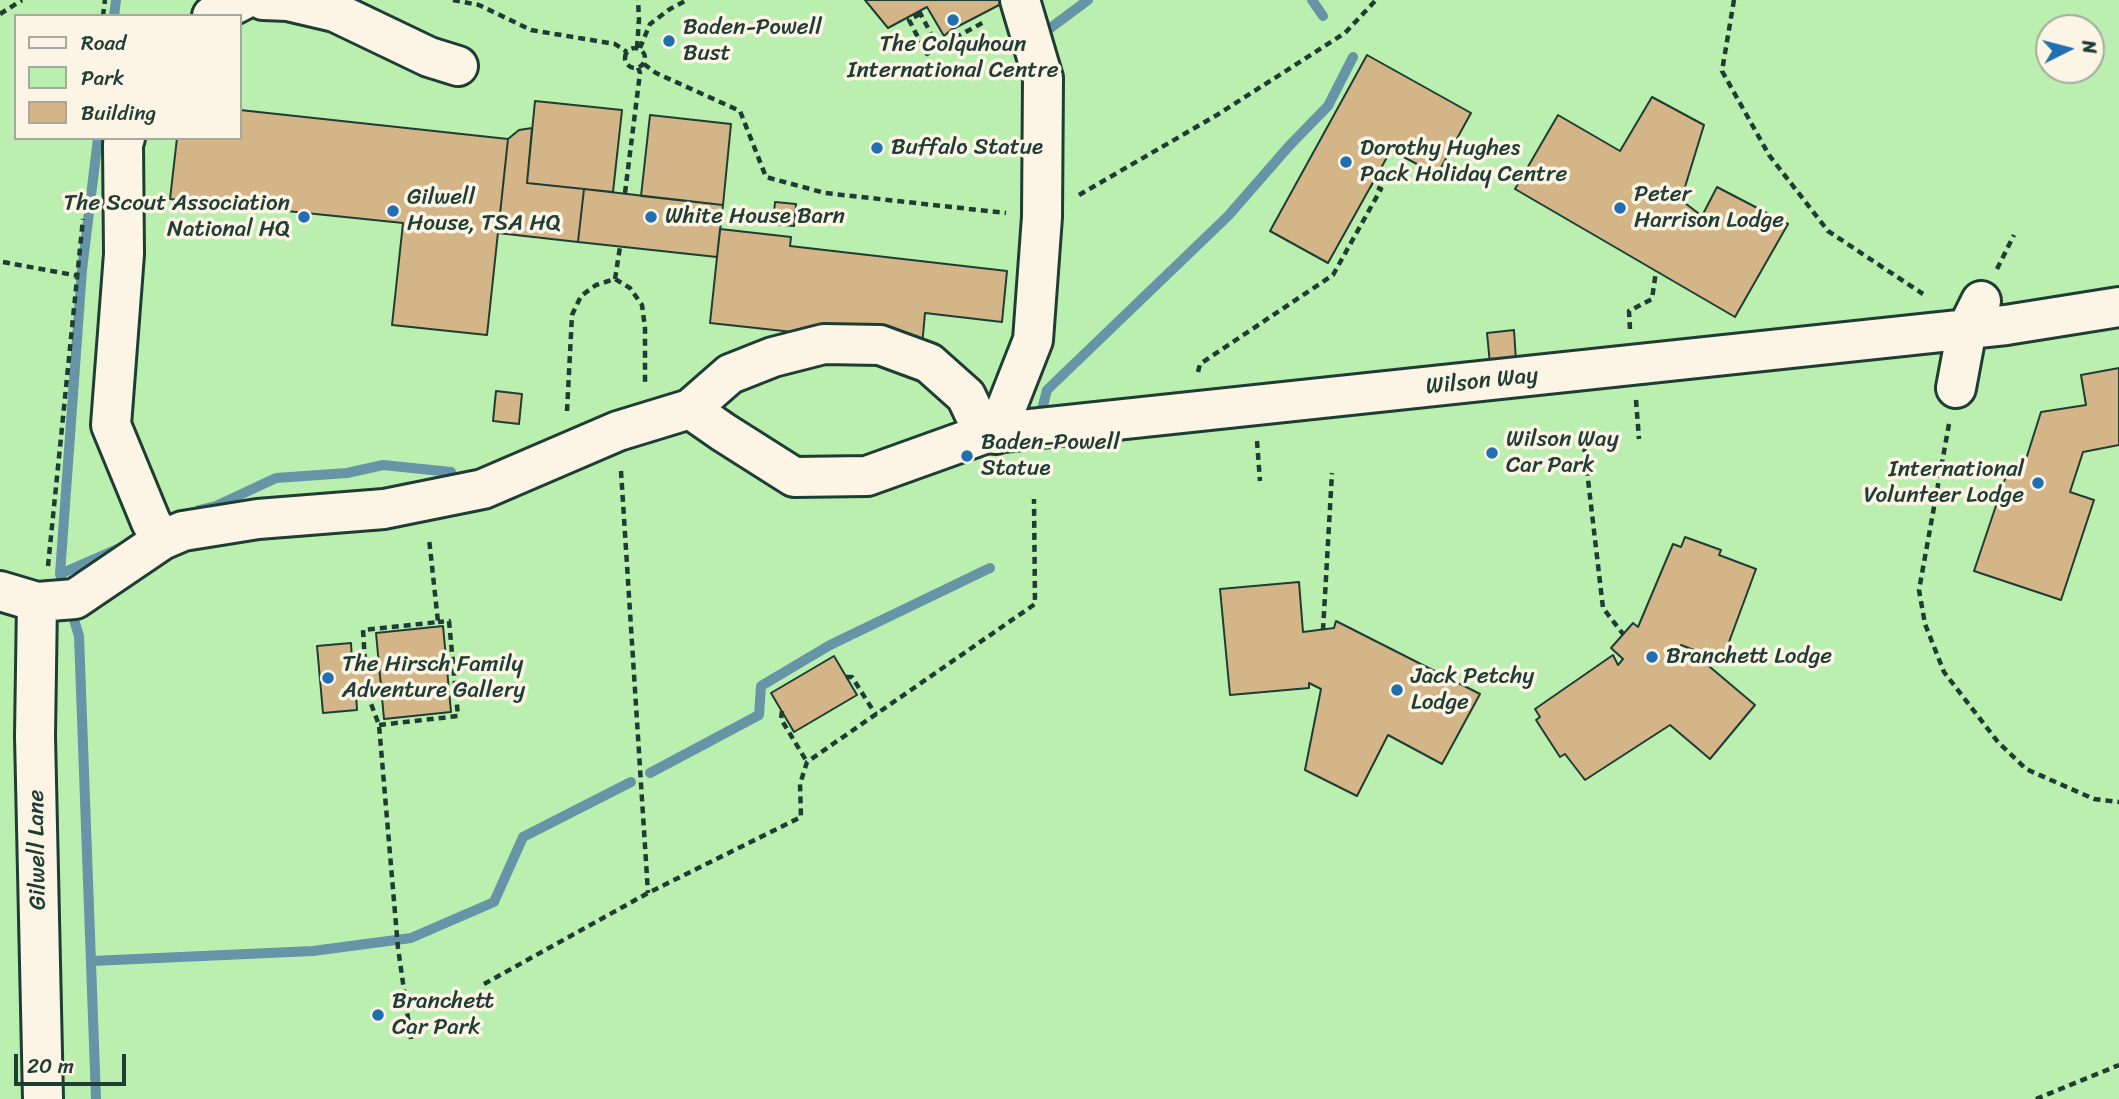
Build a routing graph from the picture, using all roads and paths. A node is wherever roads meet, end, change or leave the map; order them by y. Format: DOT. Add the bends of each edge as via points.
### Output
graph roads {
  1 [pos="22,0"];
  2 [pos="243,0"];
  3 [pos="263,0"];
  4 [pos="453,0"];
  5 [pos="638,0"];
  6 [pos="678,0"];
  7 [pos="687,0"];
  8 [pos="1020,0"];
  9 [pos="1376,0"];
  10 [pos="1734,0"];
  11 [pos="670,9"];
  12 [pos="0,14"];
  13 [pos="216,14"];
  14 [pos="951,30"];
  15 [pos="957,38"];
  16 [pos="938,47"];
  17 [pos="638,48"];
  18 [pos="627,52"];
  19 [pos="644,64"];
  20 [pos="458,66"];
  21 [pos="638,67"];
  22 [pos="124,140"];
  23 [pos="1371,185"];
  24 [pos="625,193"];
  25 [pos="84,207"];
  26 [pos="1042,217"];
  27 [pos="620,247"];
  28 [pos="3,262"];
  29 [pos="1656,271"];
  30 [pos="78,276"];
  31 [pos="615,279"];
  32 [pos="2119,307"];
  33 [pos="1974,315"];
  34 [pos="1633,366"];
  35 [pos="1956,388"];
  36 [pos="690,409"];
  37 [pos="1198,411"];
  38 [pos="631,427"];
  39 [pos="990,434"];
  40 [pos="1584,445"];
  41 [pos="565,454"];
  42 [pos="1332,473"];
  43 [pos="1034,499"];
  44 [pos="425,501"];
  45 [pos="156,531"];
  46 [pos="0,591"];
  47 [pos="37,602"];
  48 [pos="438,622"];
  49 [pos="1323,629"];
  50 [pos="1623,634"];
  51 [pos="365,661"];
  52 [pos="846,677"];
  53 [pos="367,693"];
  54 [pos="782,711"];
  55 [pos="876,715"];
  56 [pos="379,725"];
  57 [pos="807,762"];
  58 [pos="2119,802"];
  59 [pos="648,893"];
  60 [pos="484,984"];
  61 [pos="411,1039"];
  62 [pos="2119,1065"];
  63 [pos="43,1099"];
  64 [pos="2036,1099"];
  1 -- 12 [label="path"];
  2 -- 13 [label="street"];
  3 -- 20 [label="street" via="335,12"];
  4 -- 18 [label="path" via="479,5 531,30 615,44"];
  5 -- 17 [label="path"];
  6 -- 11 [label="path"];
  7 -- 11 [label="path"];
  8 -- 15 [label="path"];
  8 -- 26 [label="street" via="1043,78"];
  9 -- 26 [label="path" via="1345,33 1217,115"];
  10 -- 33 [label="path" via="1723,71 1769,155 1828,231 1941,305"];
  11 -- 17 [label="path" via="650,24"];
  14 -- 15 [label="path"];
  15 -- 16 [label="path"];
  16 -- 16 [label="path" via="919,13 909,20 927,54"];
  17 -- 18 [label="path"];
  17 -- 19 [label="path"];
  18 -- 21 [label="path" via="627,62"];
  19 -- 21 [label="path"];
  19 -- 26 [label="path" via="740,111 766,177 825,193"];
  21 -- 24 [label="path"];
  22 -- 45 [label="street" via="124,254 111,425"];
  23 -- 37 [label="path" via="1381,189 1333,275 1200,364"];
  25 -- 30 [label="path"];
  26 -- 39 [label="street" via="1033,340"];
  27 -- 31 [label="path"];
  28 -- 30 [label="path"];
  29 -- 34 [label="path" via="1653,299 1629,311"];
  30 -- 47 [label="path" via="46,589"];
  31 -- 38 [label="path" via="631,288 642,305 645,328"];
  31 -- 41 [label="path" via="582,296 572,315"];
  32 -- 33 [label="street, Wilson Way"];
  33 -- 34 [label="street, Wilson Way"];
  33 -- 35 [label="street"];
  34 -- 37 [label="street, Wilson Way"];
  35 -- 58 [label="path" via="1919,590 1925,624 1944,672 1998,742 2026,769 2094,799"];
  36 -- 38 [label="street"];
  36 -- 39 [label="street, Wilson Way" via="794,477 867,476"];
  36 -- 39 [label="street" via="730,374 773,358 824,344 880,345 929,363 966,396"];
  37 -- 39 [label="street, Wilson Way"];
  38 -- 41 [label="street"];
  38 -- 59 [label="path" via="639,770"];
  40 -- 50 [label="path" via="1603,608"];
  41 -- 44 [label="street" via="484,489"];
  42 -- 49 [label="path"];
  43 -- 55 [label="path" via="1035,604"];
  44 -- 45 [label="street"];
  44 -- 48 [label="path"];
  45 -- 47 [label="street" via="75,598"];
  46 -- 47 [label="street"];
  47 -- 63 [label="street, Gilwell Lane" via="35,750"];
  48 -- 51 [label="path" via="363,630"];
  48 -- 56 [label="path" via="449,621 457,716"];
  52 -- 55 [label="path" via="852,677"];
  53 -- 56 [label="path"];
  54 -- 57 [label="path" via="781,719"];
  55 -- 57 [label="path"];
  56 -- 61 [label="path" via="398,948"];
  57 -- 59 [label="path" via="800,784 801,817"];
  59 -- 60 [label="path"];
  62 -- 64 [label="path"];
}
